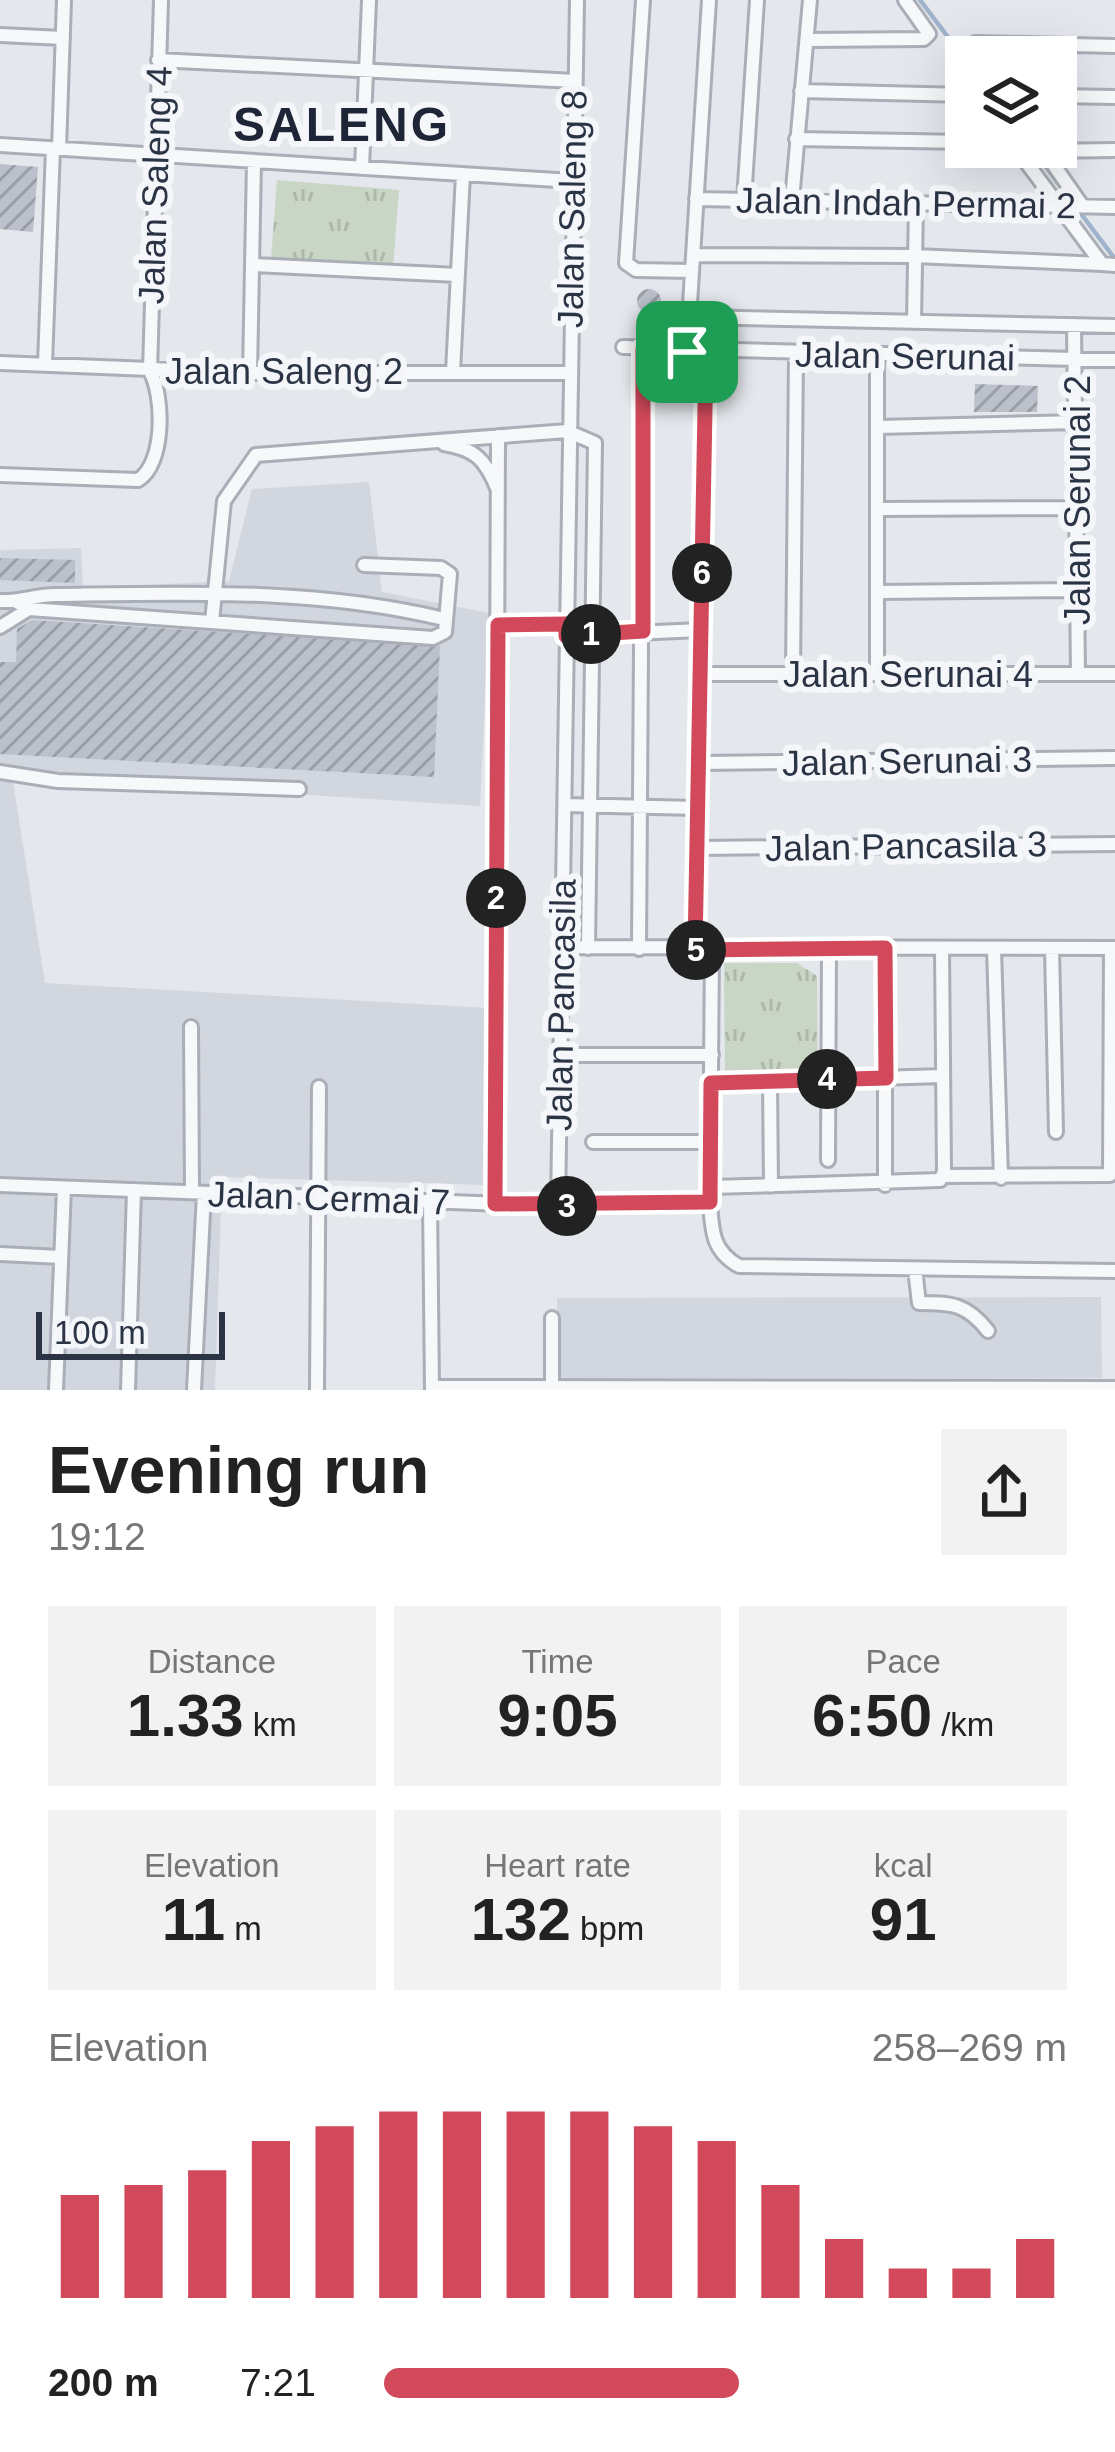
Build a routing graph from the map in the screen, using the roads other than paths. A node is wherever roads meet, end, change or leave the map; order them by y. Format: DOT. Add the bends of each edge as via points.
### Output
graph roads {
  1 [pos="64,0"];
  2 [pos="161,0"];
  3 [pos="369,0"];
  4 [pos="577,0"];
  5 [pos="643,0"];
  6 [pos="709,0"];
  7 [pos="757,0"];
  8 [pos="810,0"];
  9 [pos="904,0"];
  10 [pos="0,35"];
  11 [pos="63,38"];
  12 [pos="807,40"];
  13 [pos="1077,45"];
  14 [pos="1115,46"];
  15 [pos="158,60"];
  16 [pos="367,67"];
  17 [pos="575,80"];
  18 [pos="801,91"];
  19 [pos="945,94"];
  20 [pos="1077,96"];
  21 [pos="1115,97"];
  22 [pos="796,139"];
  23 [pos="945,142"];
  24 [pos="0,145"];
  25 [pos="56,148"];
  26 [pos="1115,150"];
  27 [pos="154,154"];
  28 [pos="254,161"];
  29 [pos="362,168"];
  30 [pos="1031,168"];
  31 [pos="463,174"];
  32 [pos="573,181"];
  33 [pos="697,199"];
  34 [pos="745,200"];
  35 [pos="792,200"];
  36 [pos="916,204"];
  37 [pos="1061,207"];
  38 [pos="1083,207"];
  39 [pos="1115,207"];
  40 [pos="693,256"];
  41 [pos="915,256"];
  42 [pos="252,265"];
  43 [pos="1108,265"];
  44 [pos="692,271"];
  45 [pos="458,274"];
  46 [pos="689,317"];
  47 [pos="914,322"];
  48 [pos="1074,326"];
  49 [pos="1115,326"];
  50 [pos="623,347"];
  51 [pos="643,349"];
  52 [pos="687,352"];
  53 [pos="706,354"];
  54 [pos="796,354"];
  55 [pos="877,355"];
  56 [pos="1076,360"];
  57 [pos="1115,360"];
  58 [pos="0,363"];
  59 [pos="45,364"];
  60 [pos="150,370"];
  61 [pos="453,372"];
  62 [pos="250,373"];
  63 [pos="568,373"];
  64 [pos="1077,422"];
  65 [pos="567,424"];
  66 [pos="878,427"];
  67 [pos="499,436"];
  68 [pos="427,439"];
  69 [pos="0,475"];
  70 [pos="500,495"];
  71 [pos="1077,508"];
  72 [pos="879,509"];
  73 [pos="364,565"];
  74 [pos="1078,590"];
  75 [pos="878,592"];
  76 [pos="215,593"];
  77 [pos="8,601"];
  78 [pos="29,609"];
  79 [pos="444,619"];
  80 [pos="212,622"];
  81 [pos="498,625"];
  82 [pos="0,627"];
  83 [pos="566,630"];
  84 [pos="701,630"];
  85 [pos="643,631"];
  86 [pos="588,634"];
  87 [pos="793,673"];
  88 [pos="700,674"];
  89 [pos="877,674"];
  90 [pos="1078,674"];
  91 [pos="1115,674"];
  92 [pos="1115,758"];
  93 [pos="699,764"];
  94 [pos="0,772"];
  95 [pos="299,788"];
  96 [pos="565,805"];
  97 [pos="588,805"];
  98 [pos="642,807"];
  99 [pos="698,808"];
  100 [pos="1115,844"];
  101 [pos="697,848"];
  102 [pos="562,947"];
  103 [pos="588,948"];
  104 [pos="829,948"];
  105 [pos="885,948"];
  106 [pos="942,948"];
  107 [pos="994,948"];
  108 [pos="1052,948"];
  109 [pos="1113,948"];
  110 [pos="639,949"];
  111 [pos="695,950"];
  112 [pos="712,950"];
  113 [pos="191,1027"];
  114 [pos="712,1054"];
  115 [pos="560,1055"];
  116 [pos="943,1076"];
  117 [pos="886,1078"];
  118 [pos="828,1079"];
  119 [pos="770,1081"];
  120 [pos="711,1083"];
  121 [pos="319,1087"];
  122 [pos="1056,1132"];
  123 [pos="593,1142"];
  124 [pos="711,1142"];
  125 [pos="828,1160"];
  126 [pos="942,1176"];
  127 [pos="1001,1178"];
  128 [pos="0,1185"];
  129 [pos="885,1185"];
  130 [pos="771,1186"];
  131 [pos="710,1187"];
  132 [pos="64,1188"];
  133 [pos="134,1190"];
  134 [pos="198,1193"];
  135 [pos="320,1197"];
  136 [pos="430,1202"];
  137 [pos="710,1202"];
  138 [pos="495,1204"];
  139 [pos="558,1206"];
  140 [pos="0,1254"];
  141 [pos="61,1257"];
  142 [pos="915,1269"];
  143 [pos="1115,1271"];
  144 [pos="552,1318"];
  145 [pos="988,1330"];
  146 [pos="556,1387"];
  147 [pos="926,1387"];
  148 [pos="432,1388"];
  149 [pos="1115,1388"];
  150 [pos="1090,1389"];
  151 [pos="56,1390"];
  152 [pos="128,1390"];
  153 [pos="194,1390"];
  154 [pos="317,1390"];
  1 -- 11 [label="street"];
  2 -- 15 [label="street, Jalan Saleng 4"];
  3 -- 16 [label="street"];
  4 -- 17 [label="street, Jalan Saleng 8"];
  5 -- 44 [label="street" via="626,263"];
  6 -- 33 [label="street"];
  7 -- 34 [label="street"];
  8 -- 12 [label="street"];
  9 -- 12 [label="street" via="929,34 924,39"];
  10 -- 11 [label="street"];
  11 -- 25 [label="street"];
  12 -- 18 [label="street"];
  13 -- 14 [label="street"];
  15 -- 16 [label="street"];
  15 -- 27 [label="street, Jalan Saleng 4"];
  16 -- 17 [label="street"];
  16 -- 29 [label="street"];
  17 -- 32 [label="street, Jalan Saleng 8"];
  18 -- 19 [label="street"];
  18 -- 22 [label="street"];
  20 -- 21 [label="street"];
  22 -- 23 [label="street"];
  22 -- 35 [label="street"];
  24 -- 25 [label="street"];
  25 -- 27 [label="street"];
  25 -- 59 [label="street"];
  26 -- 38 [label="street" via="1044,152"];
  27 -- 28 [label="street"];
  27 -- 60 [label="street, Jalan Saleng 4"];
  28 -- 29 [label="street"];
  28 -- 42 [label="street"];
  29 -- 31 [label="street"];
  30 -- 37 [label="street"];
  31 -- 32 [label="street"];
  31 -- 45 [label="street"];
  32 -- 63 [label="street, Jalan Saleng 8"];
  33 -- 34 [label="street, Jalan Indah Permai 2"];
  33 -- 40 [label="street"];
  34 -- 35 [label="street, Jalan Indah Permai 2"];
  35 -- 36 [label="street, Jalan Indah Permai 2"];
  36 -- 37 [label="street, Jalan Indah Permai 2"];
  36 -- 41 [label="street"];
  37 -- 38 [label="street, Jalan Indah Permai 2"];
  37 -- 43 [label="street"];
  38 -- 39 [label="street, Jalan Indah Permai 2"];
  40 -- 41 [label="street"];
  40 -- 44 [label="street"];
  41 -- 43 [label="street"];
  41 -- 47 [label="street"];
  42 -- 45 [label="street"];
  42 -- 62 [label="street"];
  44 -- 46 [label="street"];
  45 -- 61 [label="street"];
  46 -- 47 [label="street"];
  46 -- 52 [label="street"];
  47 -- 48 [label="street"];
  48 -- 49 [label="street"];
  48 -- 56 [label="street, Jalan Serunai 2"];
  50 -- 51 [label="street, Jalan Serunai"];
  51 -- 52 [label="street, Jalan Serunai"];
  51 -- 85 [label="street"];
  52 -- 53 [label="street, Jalan Serunai"];
  53 -- 54 [label="street, Jalan Serunai"];
  53 -- 84 [label="street"];
  54 -- 55 [label="street, Jalan Serunai"];
  54 -- 87 [label="street"];
  55 -- 56 [label="street, Jalan Serunai"];
  55 -- 66 [label="street"];
  56 -- 57 [label="street, Jalan Serunai"];
  56 -- 64 [label="street, Jalan Serunai 2"];
  58 -- 59 [label="street, Jalan Saleng 2"];
  59 -- 60 [label="street, Jalan Saleng 2"];
  60 -- 62 [label="street, Jalan Saleng 2"];
  60 -- 69 [label="street, Jalan Saleng 4" via="157,440 145,477"];
  61 -- 62 [label="street, Jalan Saleng 2"];
  61 -- 63 [label="street, Jalan Saleng 2"];
  63 -- 65 [label="street, Jalan Saleng 8"];
  64 -- 66 [label="street"];
  64 -- 71 [label="street, Jalan Serunai 2"];
  65 -- 67 [label="street"];
  65 -- 83 [label="street, Jalan Saleng 8"];
  65 -- 86 [label="street" via="595,443"];
  66 -- 72 [label="street"];
  67 -- 68 [label="street"];
  67 -- 70 [label="street"];
  68 -- 70 [label="street" via="469,448"];
  68 -- 76 [label="street" via="256,455 224,501"];
  70 -- 81 [label="street"];
  71 -- 72 [label="street"];
  71 -- 74 [label="street, Jalan Serunai 2"];
  72 -- 75 [label="street"];
  73 -- 79 [label="street" via="441,568 453,580"];
  74 -- 75 [label="street"];
  74 -- 90 [label="street, Jalan Serunai 2"];
  75 -- 89 [label="street"];
  76 -- 77 [label="street"];
  76 -- 79 [label="street" via="366,600"];
  76 -- 80 [label="street"];
  77 -- 78 [label="street"];
  78 -- 80 [label="street"];
  78 -- 82 [label="street"];
  79 -- 80 [label="street" via="445,632 433,638"];
  81 -- 83 [label="street"];
  81 -- 138 [label="street"];
  83 -- 86 [label="street"];
  83 -- 96 [label="street, Jalan Pancasila"];
  84 -- 85 [label="street"];
  84 -- 88 [label="street"];
  85 -- 86 [label="street"];
  85 -- 98 [label="street"];
  86 -- 97 [label="street"];
  87 -- 88 [label="street, Jalan Serunai 4"];
  87 -- 89 [label="street, Jalan Serunai 4"];
  88 -- 93 [label="street"];
  89 -- 90 [label="street, Jalan Serunai 4"];
  90 -- 91 [label="street, Jalan Serunai 4"];
  92 -- 93 [label="street, Jalan Serunai 3"];
  93 -- 99 [label="street"];
  94 -- 95 [label="street"];
  96 -- 97 [label="street"];
  96 -- 102 [label="street, Jalan Pancasila"];
  97 -- 98 [label="street"];
  97 -- 103 [label="street"];
  98 -- 99 [label="street"];
  98 -- 110 [label="street"];
  99 -- 101 [label="street"];
  100 -- 101 [label="street, Jalan Pancasila 3"];
  101 -- 111 [label="street"];
  102 -- 103 [label="street"];
  102 -- 115 [label="street, Jalan Pancasila"];
  103 -- 110 [label="street"];
  104 -- 105 [label="street"];
  104 -- 112 [label="street"];
  104 -- 118 [label="street"];
  105 -- 106 [label="street"];
  105 -- 117 [label="street"];
  106 -- 107 [label="street"];
  106 -- 116 [label="street"];
  107 -- 108 [label="street"];
  107 -- 127 [label="street"];
  108 -- 109 [label="street"];
  108 -- 122 [label="street"];
  109 -- 127 [label="street" via="1112,1172"];
  110 -- 111 [label="street"];
  111 -- 112 [label="street"];
  112 -- 114 [label="street"];
  113 -- 134 [label="street"];
  114 -- 115 [label="street"];
  114 -- 120 [label="street"];
  115 -- 139 [label="street, Jalan Pancasila"];
  116 -- 117 [label="street"];
  116 -- 126 [label="street"];
  117 -- 118 [label="street"];
  117 -- 129 [label="street"];
  118 -- 119 [label="street"];
  118 -- 125 [label="street"];
  119 -- 120 [label="street"];
  119 -- 130 [label="street"];
  120 -- 124 [label="street"];
  121 -- 135 [label="street"];
  123 -- 124 [label="street"];
  124 -- 131 [label="street"];
  126 -- 127 [label="street"];
  126 -- 129 [label="street"];
  128 -- 132 [label="street, Jalan Cermai 7"];
  129 -- 130 [label="street"];
  130 -- 131 [label="street"];
  131 -- 137 [label="street"];
  132 -- 133 [label="street, Jalan Cermai 7"];
  132 -- 141 [label="street"];
  133 -- 134 [label="street, Jalan Cermai 7"];
  133 -- 152 [label="street"];
  134 -- 135 [label="street, Jalan Cermai 7"];
  134 -- 153 [label="street"];
  135 -- 136 [label="street, Jalan Cermai 7"];
  135 -- 154 [label="street"];
  136 -- 138 [label="street, Jalan Cermai 7"];
  136 -- 148 [label="street"];
  137 -- 139 [label="street, Jalan Cermai 7"];
  137 -- 142 [label="street" via="714,1242 739,1266"];
  138 -- 139 [label="street, Jalan Cermai 7"];
  140 -- 141 [label="street"];
  141 -- 151 [label="street"];
  142 -- 143 [label="street"];
  142 -- 145 [label="street" via="920,1303 956,1303"];
  144 -- 146 [label="street"];
  146 -- 147 [label="street"];
  146 -- 148 [label="street"];
  147 -- 150 [label="street"];
  149 -- 150 [label="street"];
}
